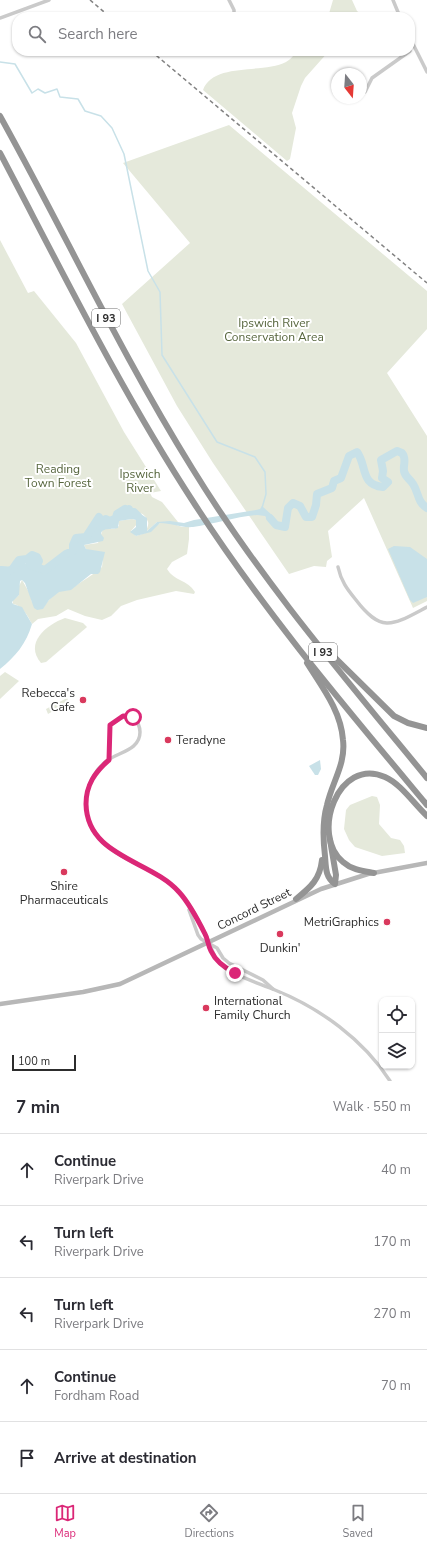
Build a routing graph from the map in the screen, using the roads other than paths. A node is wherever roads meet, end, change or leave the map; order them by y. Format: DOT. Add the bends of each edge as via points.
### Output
graph roads {
  1 [pos="49,0"];
  2 [pos="229,0"];
  3 [pos="393,0"];
  4 [pos="16,12"];
  5 [pos="234,12"];
  6 [pos="398,12"];
  7 [pos="12,14"];
  8 [pos="0,18"];
  9 [pos="415,50"];
  10 [pos="403,56"];
  11 [pos="427,72"];
  12 [pos="367,88"];
  13 [pos="0,116"];
  14 [pos="0,153"];
  15 [pos="338,567"];
  16 [pos="427,607"];
  17 [pos="303,627"];
  18 [pos="290,637"];
  19 [pos="427,728"];
  20 [pos="109,760"];
  21 [pos="427,778"];
  22 [pos="427,805"];
  23 [pos="427,816"];
  24 [pos="330,840"];
  25 [pos="323,842"];
  26 [pos="427,863"];
  27 [pos="374,873"];
  28 [pos="335,884"];
  29 [pos="296,899"];
  30 [pos="187,903"];
  31 [pos="208,942"];
  32 [pos="275,990"];
  33 [pos="0,1004"];
  34 [pos="390,1081"];
  1 -- 4 [label="street"];
  2 -- 5 [label="street"];
  3 -- 6 [label="street"];
  7 -- 8 [label="street"];
  9 -- 11 [label="street"];
  10 -- 12 [label="street" via="372,78"];
  13 -- 17 [label="highway, I 93" via="145,390 226,520"];
  14 -- 18 [label="highway, I 93" via="129,397 203,517"];
  15 -- 16 [label="street" via="342,582 366,613 375,620 385,623 396,622"];
  17 -- 19 [label="highway" via="391,713 408,724"];
  17 -- 21 [label="highway, I 93"];
  18 -- 22 [label="highway, I 93"];
  18 -- 25 [label="highway" via="332,703 343,734 342,758 327,803"];
  20 -- 20 [label="street" via="131,748 138,741 140,727 133,717 123,716 110,725"];
  20 -- 30 [label="street" via="97,770 89,786 87,809 92,829 108,847 166,880"];
  23 -- 24 [label="highway" via="389,779 376,774 362,775 345,783 336,795 330,817"];
  24 -- 27 [label="highway" via="335,853 344,863 358,870"];
  24 -- 28 [label="highway" via="336,875"];
  25 -- 28 [label="highway" via="327,874 329,880"];
  25 -- 29 [label="highway" via="318,878"];
  26 -- 27 [label="street, Concord Street"];
  27 -- 28 [label="street, Concord Street"];
  28 -- 29 [label="street, Concord Street"];
  29 -- 31 [label="street, Concord Street"];
  30 -- 31 [label="street"];
  30 -- 31 [label="street" via="198,935"];
  31 -- 32 [label="street" via="217,948 225,961 263,980"];
  31 -- 32 [label="street" via="214,957 226,968"];
  31 -- 33 [label="street, Concord Street" via="134,979 116,985"];
  32 -- 34 [label="street" via="317,1012 346,1032"];
}
